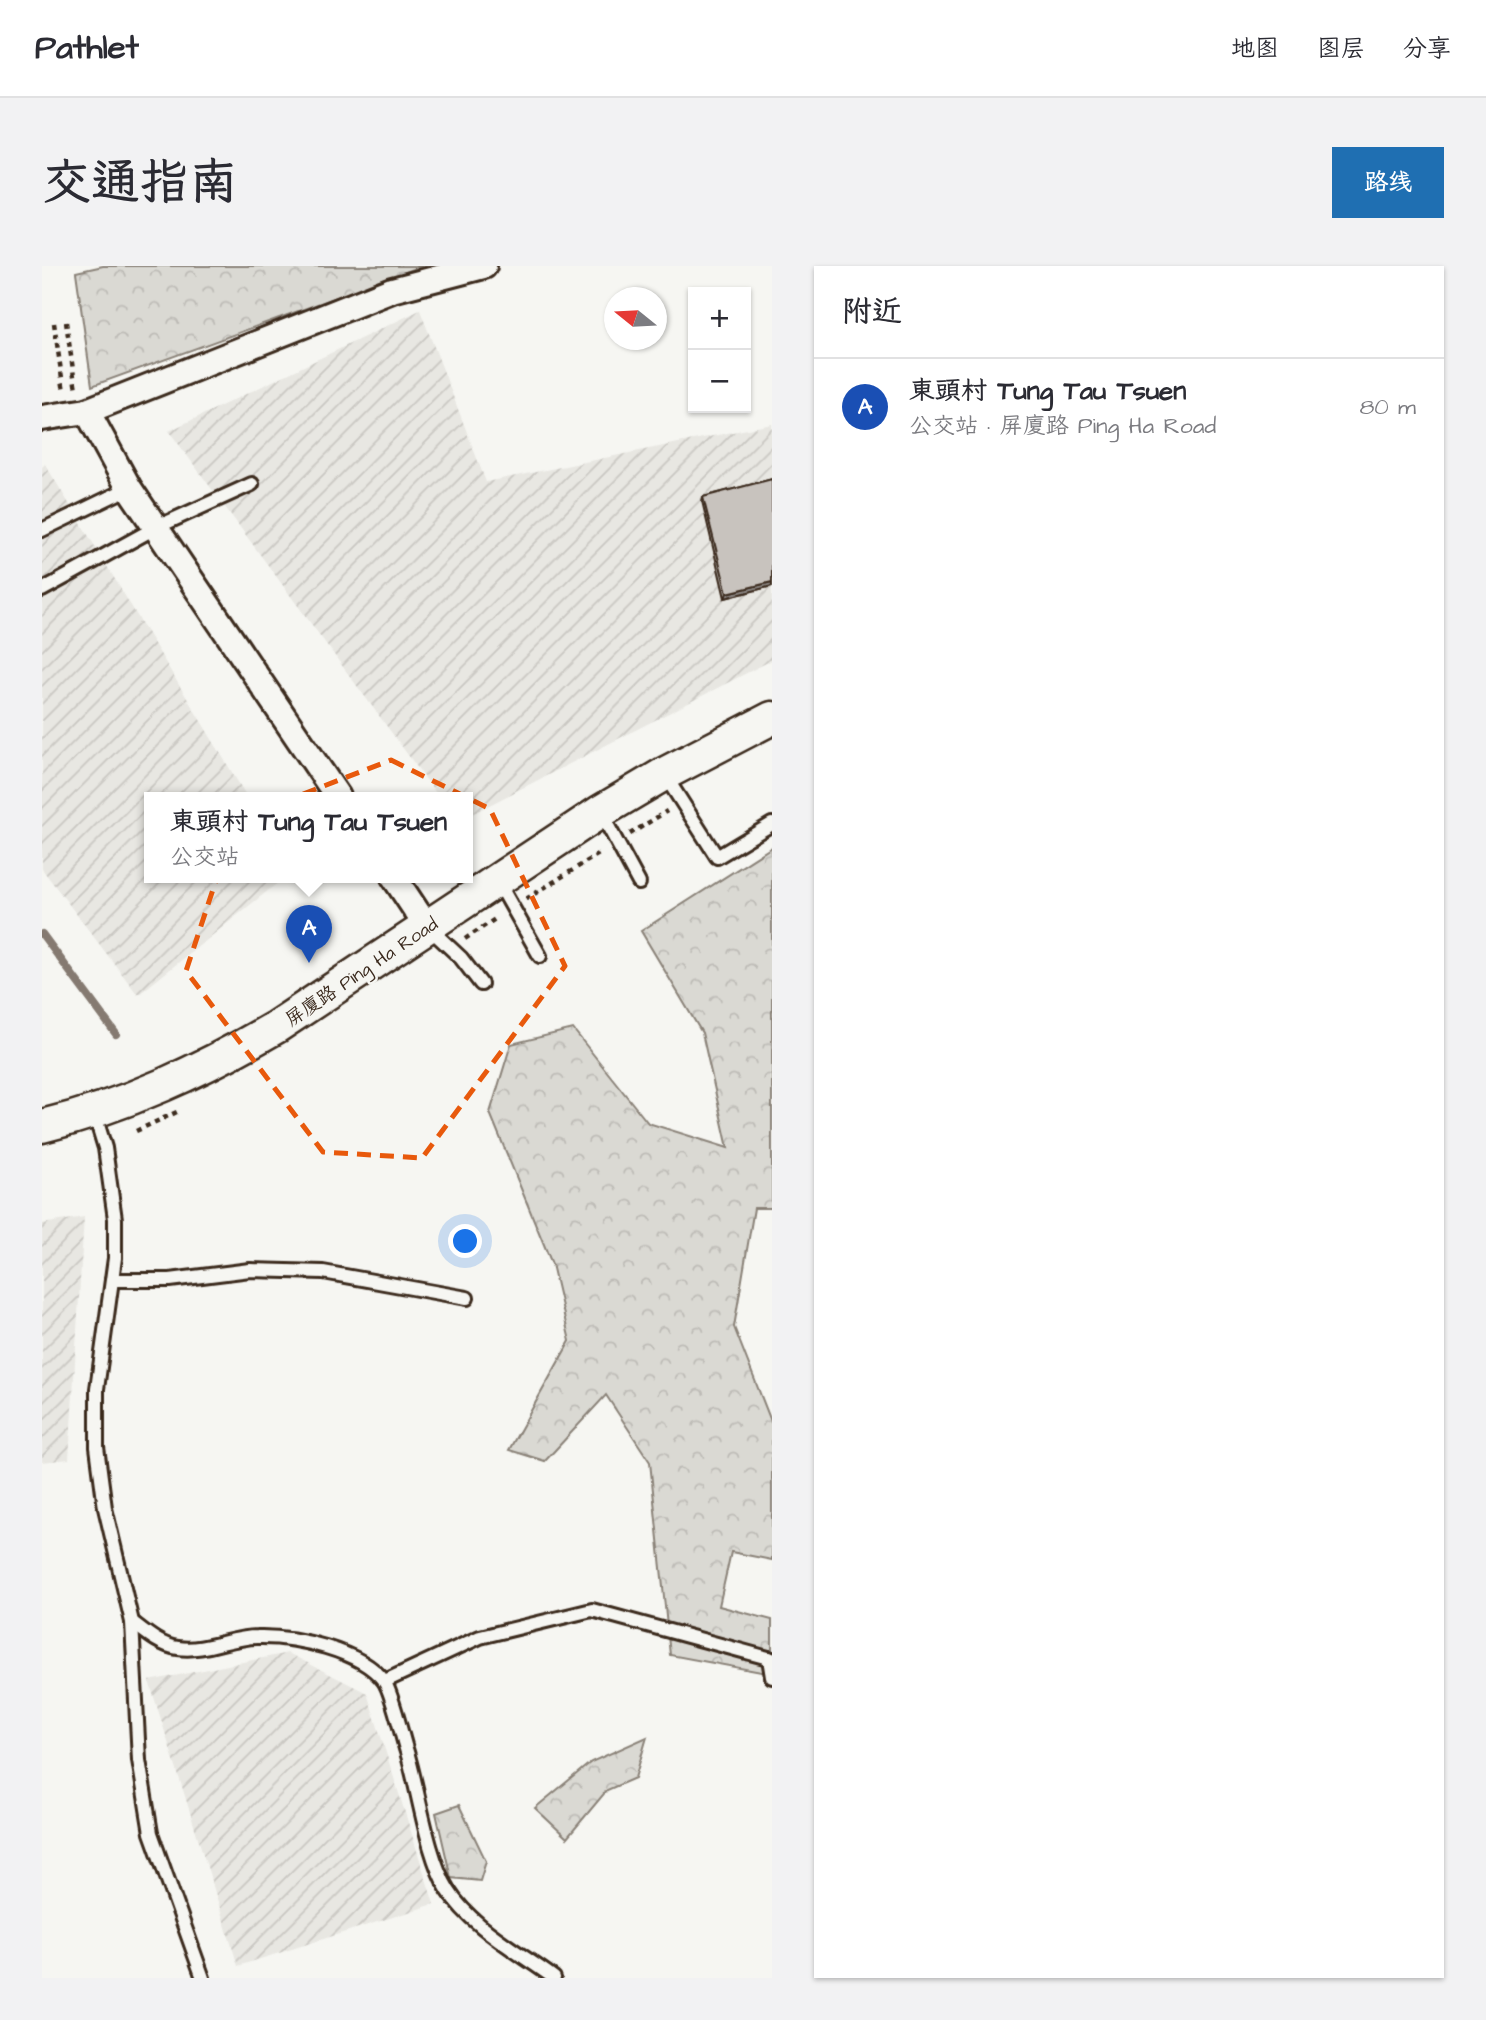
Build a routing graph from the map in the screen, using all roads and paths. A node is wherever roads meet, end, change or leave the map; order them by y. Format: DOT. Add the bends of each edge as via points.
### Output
graph roads {
  1 [pos="484,266"];
  2 [pos="66,322"];
  3 [pos="54,323"];
  4 [pos="78,412"];
  5 [pos="42,418"];
  6 [pos="252,484"];
  7 [pos="129,488"];
  8 [pos="155,528"];
  9 [pos="42,530"];
  10 [pos="42,590"];
  11 [pos="771,722"];
  12 [pos="664,774"];
  13 [pos="335,792"];
  14 [pos="600,812"];
  15 [pos="772,824"];
  16 [pos="497,880"];
  17 [pos="398,883"];
  18 [pos="639,883"];
  19 [pos="427,927"];
  20 [pos="540,956"];
  21 [pos="481,984"];
  22 [pos="94,1111"];
  23 [pos="42,1126"];
  24 [pos="112,1280"];
  25 [pos="467,1298"];
  26 [pos="132,1622"];
  27 [pos="770,1659"];
  28 [pos="772,1677"];
  29 [pos="385,1681"];
  30 [pos="203,1978"];
  31 [pos="554,1978"];
  1 -- 4 [label="street" via="392,290"];
  2 -- 4 [label="path"];
  3 -- 4 [label="path"];
  4 -- 5 [label="street"];
  4 -- 7 [label="street"];
  6 -- 8 [label="lane"];
  7 -- 8 [label="street"];
  7 -- 9 [label="lane"];
  8 -- 10 [label="lane"];
  8 -- 13 [label="street"];
  11 -- 12 [label="street, 屏廈路 Ping Ha Road"];
  12 -- 14 [label="street, 屏廈路 Ping Ha Road"];
  12 -- 15 [label="lane" via="717,857"];
  14 -- 16 [label="street, 屏廈路 Ping Ha Road"];
  14 -- 18 [label="lane"];
  16 -- 19 [label="street, 屏廈路 Ping Ha Road"];
  16 -- 20 [label="lane"];
  17 -- 19 [label="street"];
  19 -- 21 [label="lane"];
  19 -- 22 [label="street, 屏廈路 Ping Ha Road" via="236,1050"];
  22 -- 23 [label="street, 屏廈路 Ping Ha Road"];
  22 -- 24 [label="lane" via="112,1185"];
  24 -- 25 [label="lane" via="170,1280 250,1270 323,1272"];
  24 -- 26 [label="lane" via="97,1389 97,1447 104,1508"];
  26 -- 29 [label="lane" via="177,1648 256,1637 344,1651"];
  26 -- 30 [label="lane" via="139,1760 151,1833"];
  27 -- 28 [label="lane"];
  27 -- 29 [label="lane" via="592,1610 480,1637"];
  29 -- 31 [label="lane" via="439,1874 448,1891 462,1909"];
}
